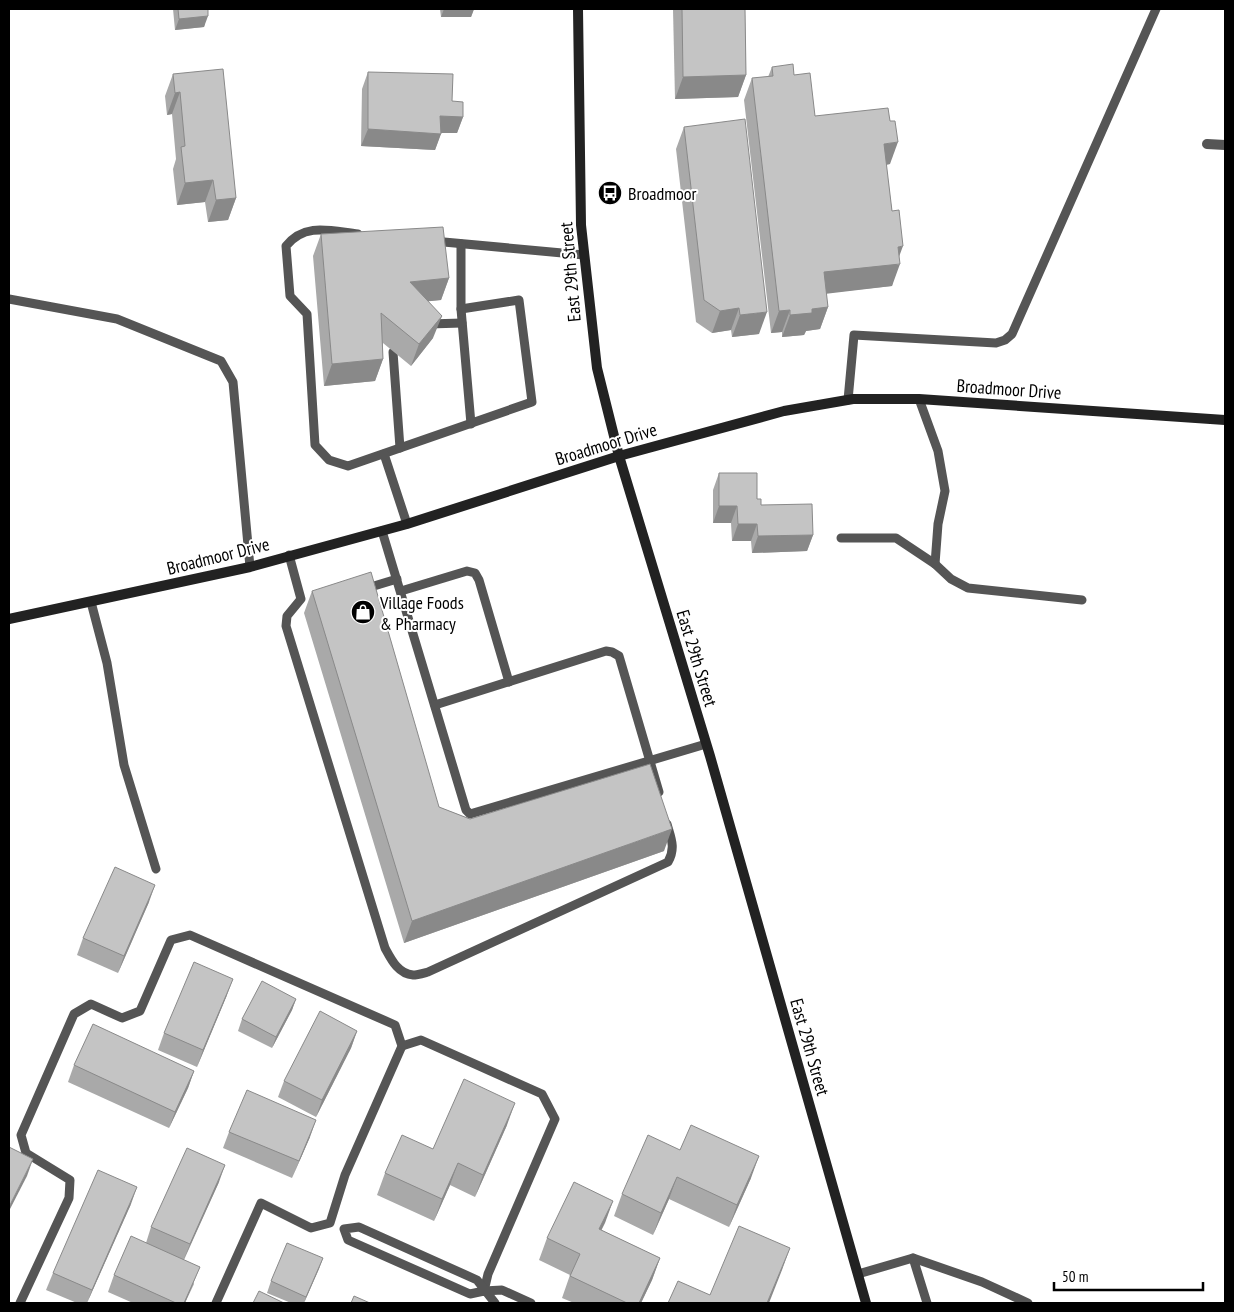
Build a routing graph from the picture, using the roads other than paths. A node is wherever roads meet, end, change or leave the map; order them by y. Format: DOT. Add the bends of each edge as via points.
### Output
graph roads {
  1 [pos="578,9"];
  2 [pos="1156,9"];
  3 [pos="1207,144"];
  4 [pos="1225,146"];
  5 [pos="364,234"];
  6 [pos="422,240"];
  7 [pos="461,244"];
  8 [pos="584,255"];
  9 [pos="9,299"];
  10 [pos="461,309"];
  11 [pos="462,322"];
  12 [pos="421,324"];
  13 [pos="393,352"];
  14 [pos="919,399"];
  15 [pos="848,400"];
  16 [pos="1225,420"];
  17 [pos="471,424"];
  18 [pos="400,448"];
  19 [pos="384,454"];
  20 [pos="618,456"];
  21 [pos="407,524"];
  22 [pos="382,531"];
  23 [pos="841,538"];
  24 [pos="289,555"];
  25 [pos="935,564"];
  26 [pos="250,567"];
  27 [pos="397,579"];
  28 [pos="401,591"];
  29 [pos="354,592"];
  30 [pos="1082,600"];
  31 [pos="91,602"];
  32 [pos="9,619"];
  33 [pos="509,682"];
  34 [pos="435,705"];
  35 [pos="706,744"];
  36 [pos="650,761"];
  37 [pos="661,799"];
  38 [pos="666,818"];
  39 [pos="156,869"];
  40 [pos="402,1046"];
  41 [pos="330,1223"];
  42 [pos="344,1229"];
  43 [pos="913,1258"];
  44 [pos="858,1274"];
  45 [pos="484,1291"];
  46 [pos="20,1303"];
  47 [pos="216,1303"];
  48 [pos="495,1303"];
  49 [pos="531,1303"];
  50 [pos="866,1303"];
  51 [pos="927,1303"];
  52 [pos="1028,1303"];
  1 -- 8 [label="main road, East 29th Street"];
  2 -- 15 [label="lane" via="1012,334 996,343 854,336"];
  3 -- 4 [label="street"];
  5 -- 19 [label="lane" via="316,230 302,232 293,238 286,246 290,296 307,314 315,445 329,460 348,466"];
  6 -- 7 [label="lane"];
  7 -- 8 [label="lane"];
  7 -- 10 [label="lane"];
  8 -- 20 [label="main road, East 29th Street" via="597,368"];
  9 -- 26 [label="lane" via="117,319 220,361 233,382"];
  10 -- 11 [label="lane"];
  10 -- 17 [label="lane" via="519,300 532,402"];
  11 -- 12 [label="lane"];
  11 -- 17 [label="lane"];
  13 -- 18 [label="lane"];
  14 -- 15 [label="main road, Broadmoor Drive"];
  14 -- 16 [label="main road, Broadmoor Drive"];
  14 -- 25 [label="lane" via="938,451 945,491"];
  15 -- 20 [label="main road, Broadmoor Drive" via="784,411"];
  17 -- 18 [label="lane"];
  18 -- 19 [label="lane"];
  19 -- 21 [label="lane"];
  20 -- 21 [label="main road, Broadmoor Drive"];
  20 -- 35 [label="main road, East 29th Street"];
  21 -- 22 [label="main road, Broadmoor Drive"];
  22 -- 24 [label="main road, Broadmoor Drive"];
  22 -- 27 [label="lane"];
  23 -- 25 [label="lane" via="896,538"];
  24 -- 26 [label="main road, Broadmoor Drive"];
  24 -- 38 [label="lane" via="304,599 287,616 286,626 385,948 402,972 413,975 428,972 668,862 674,847"];
  25 -- 30 [label="lane" via="950,579 968,588"];
  26 -- 31 [label="main road, Broadmoor Drive"];
  27 -- 28 [label="lane"];
  27 -- 29 [label="lane"];
  28 -- 33 [label="lane" via="467,570 475,573"];
  28 -- 34 [label="lane"];
  31 -- 32 [label="main road, Broadmoor Drive"];
  31 -- 39 [label="lane" via="107,663 124,765"];
  33 -- 34 [label="lane"];
  33 -- 36 [label="lane" via="606,651 612,652 619,656"];
  34 -- 36 [label="lane" via="466,810 470,814"];
  35 -- 36 [label="lane"];
  35 -- 44 [label="main road, East 29th Street"];
  36 -- 37 [label="lane"];
  40 -- 41 [label="lane" via="346,1175"];
  40 -- 45 [label="lane" via="421,1040 542,1094 555,1119 488,1274"];
  40 -- 46 [label="lane" via="395,1025 190,935 171,940 140,1011 122,1018 91,1004 74,1014 21,1135 26,1153 70,1180 69,1198"];
  41 -- 42 [label="lane"];
  41 -- 47 [label="lane" via="311,1228 261,1204"];
  42 -- 45 [label="lane" via="359,1227 476,1280"];
  42 -- 45 [label="lane" via="348,1240 470,1294"];
  43 -- 44 [label="lane"];
  43 -- 51 [label="lane"];
  43 -- 52 [label="lane" via="982,1282"];
  44 -- 50 [label="main road, East 29th Street"];
  45 -- 48 [label="lane"];
  45 -- 49 [label="lane" via="502,1290"];
}
